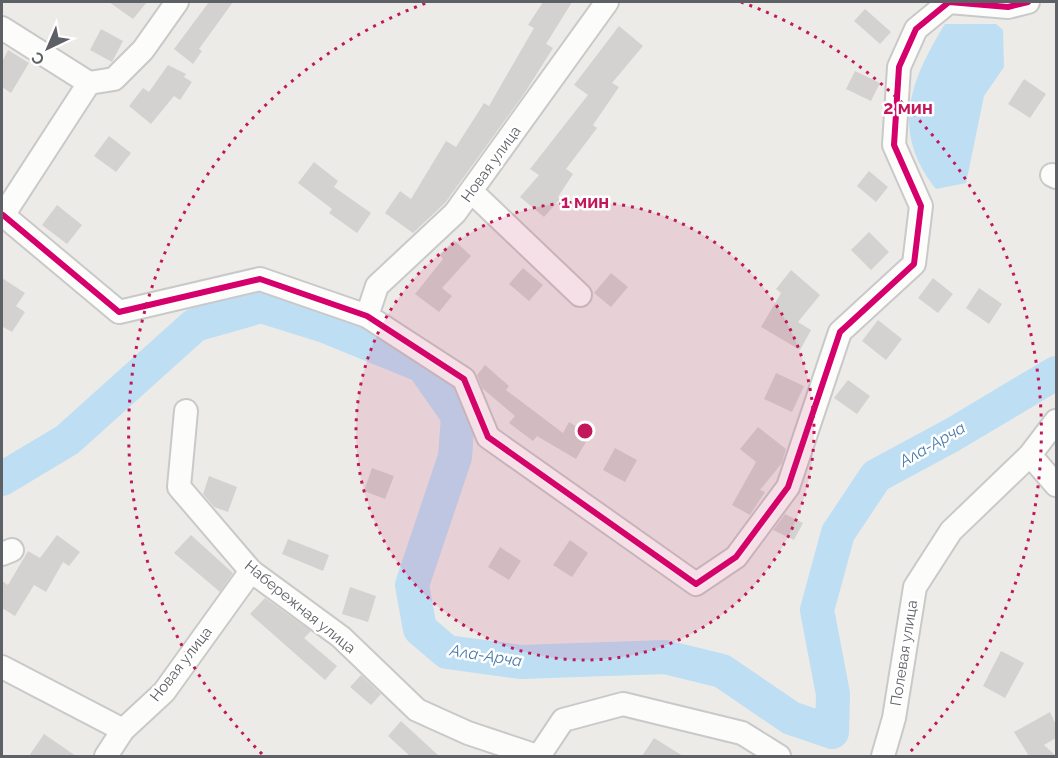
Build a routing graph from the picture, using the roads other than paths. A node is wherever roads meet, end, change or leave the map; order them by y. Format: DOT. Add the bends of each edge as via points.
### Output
graph roads {
  1 [pos="177,2"];
  2 [pos="607,2"];
  3 [pos="1028,2"];
  4 [pos="2,28"];
  5 [pos="89,83"];
  6 [pos="471,191"];
  7 [pos="2,216"];
  8 [pos="580,295"];
  9 [pos="367,316"];
  10 [pos="186,411"];
  11 [pos="1056,422"];
  12 [pos="1030,455"];
  13 [pos="1056,485"];
  14 [pos="251,570"];
  15 [pos="2,667"];
  16 [pos="123,730"];
  17 [pos="106,756"];
  18 [pos="538,756"];
  19 [pos="779,756"];
  20 [pos="883,756"];
  1 -- 5 [label="street" via="143,50 114,80"];
  2 -- 6 [label="street, Новая улица"];
  3 -- 9 [label="street" via="1008,7 949,2 916,29 899,67 894,145 921,206 914,264 840,332 788,487 736,557 696,584 488,437 464,378"];
  4 -- 5 [label="street"];
  5 -- 7 [label="street"];
  6 -- 8 [label="street"];
  6 -- 9 [label="street, Новая улица" via="455,213 377,286"];
  7 -- 9 [label="street" via="119,312 260,279"];
  10 -- 14 [label="street, Набережная улица" via="179,487"];
  11 -- 12 [label="street, Полевая улица"];
  12 -- 13 [label="street"];
  12 -- 20 [label="street, Полевая улица" via="951,531 915,587 894,718"];
  14 -- 16 [label="street, Новая улица" via="164,692"];
  14 -- 18 [label="street, Набережная улица" via="341,637 417,710 468,733"];
  15 -- 16 [label="street"];
  16 -- 17 [label="street, Новая улица"];
  18 -- 19 [label="street, Набережная улица" via="562,720 623,704 742,734"];
}
